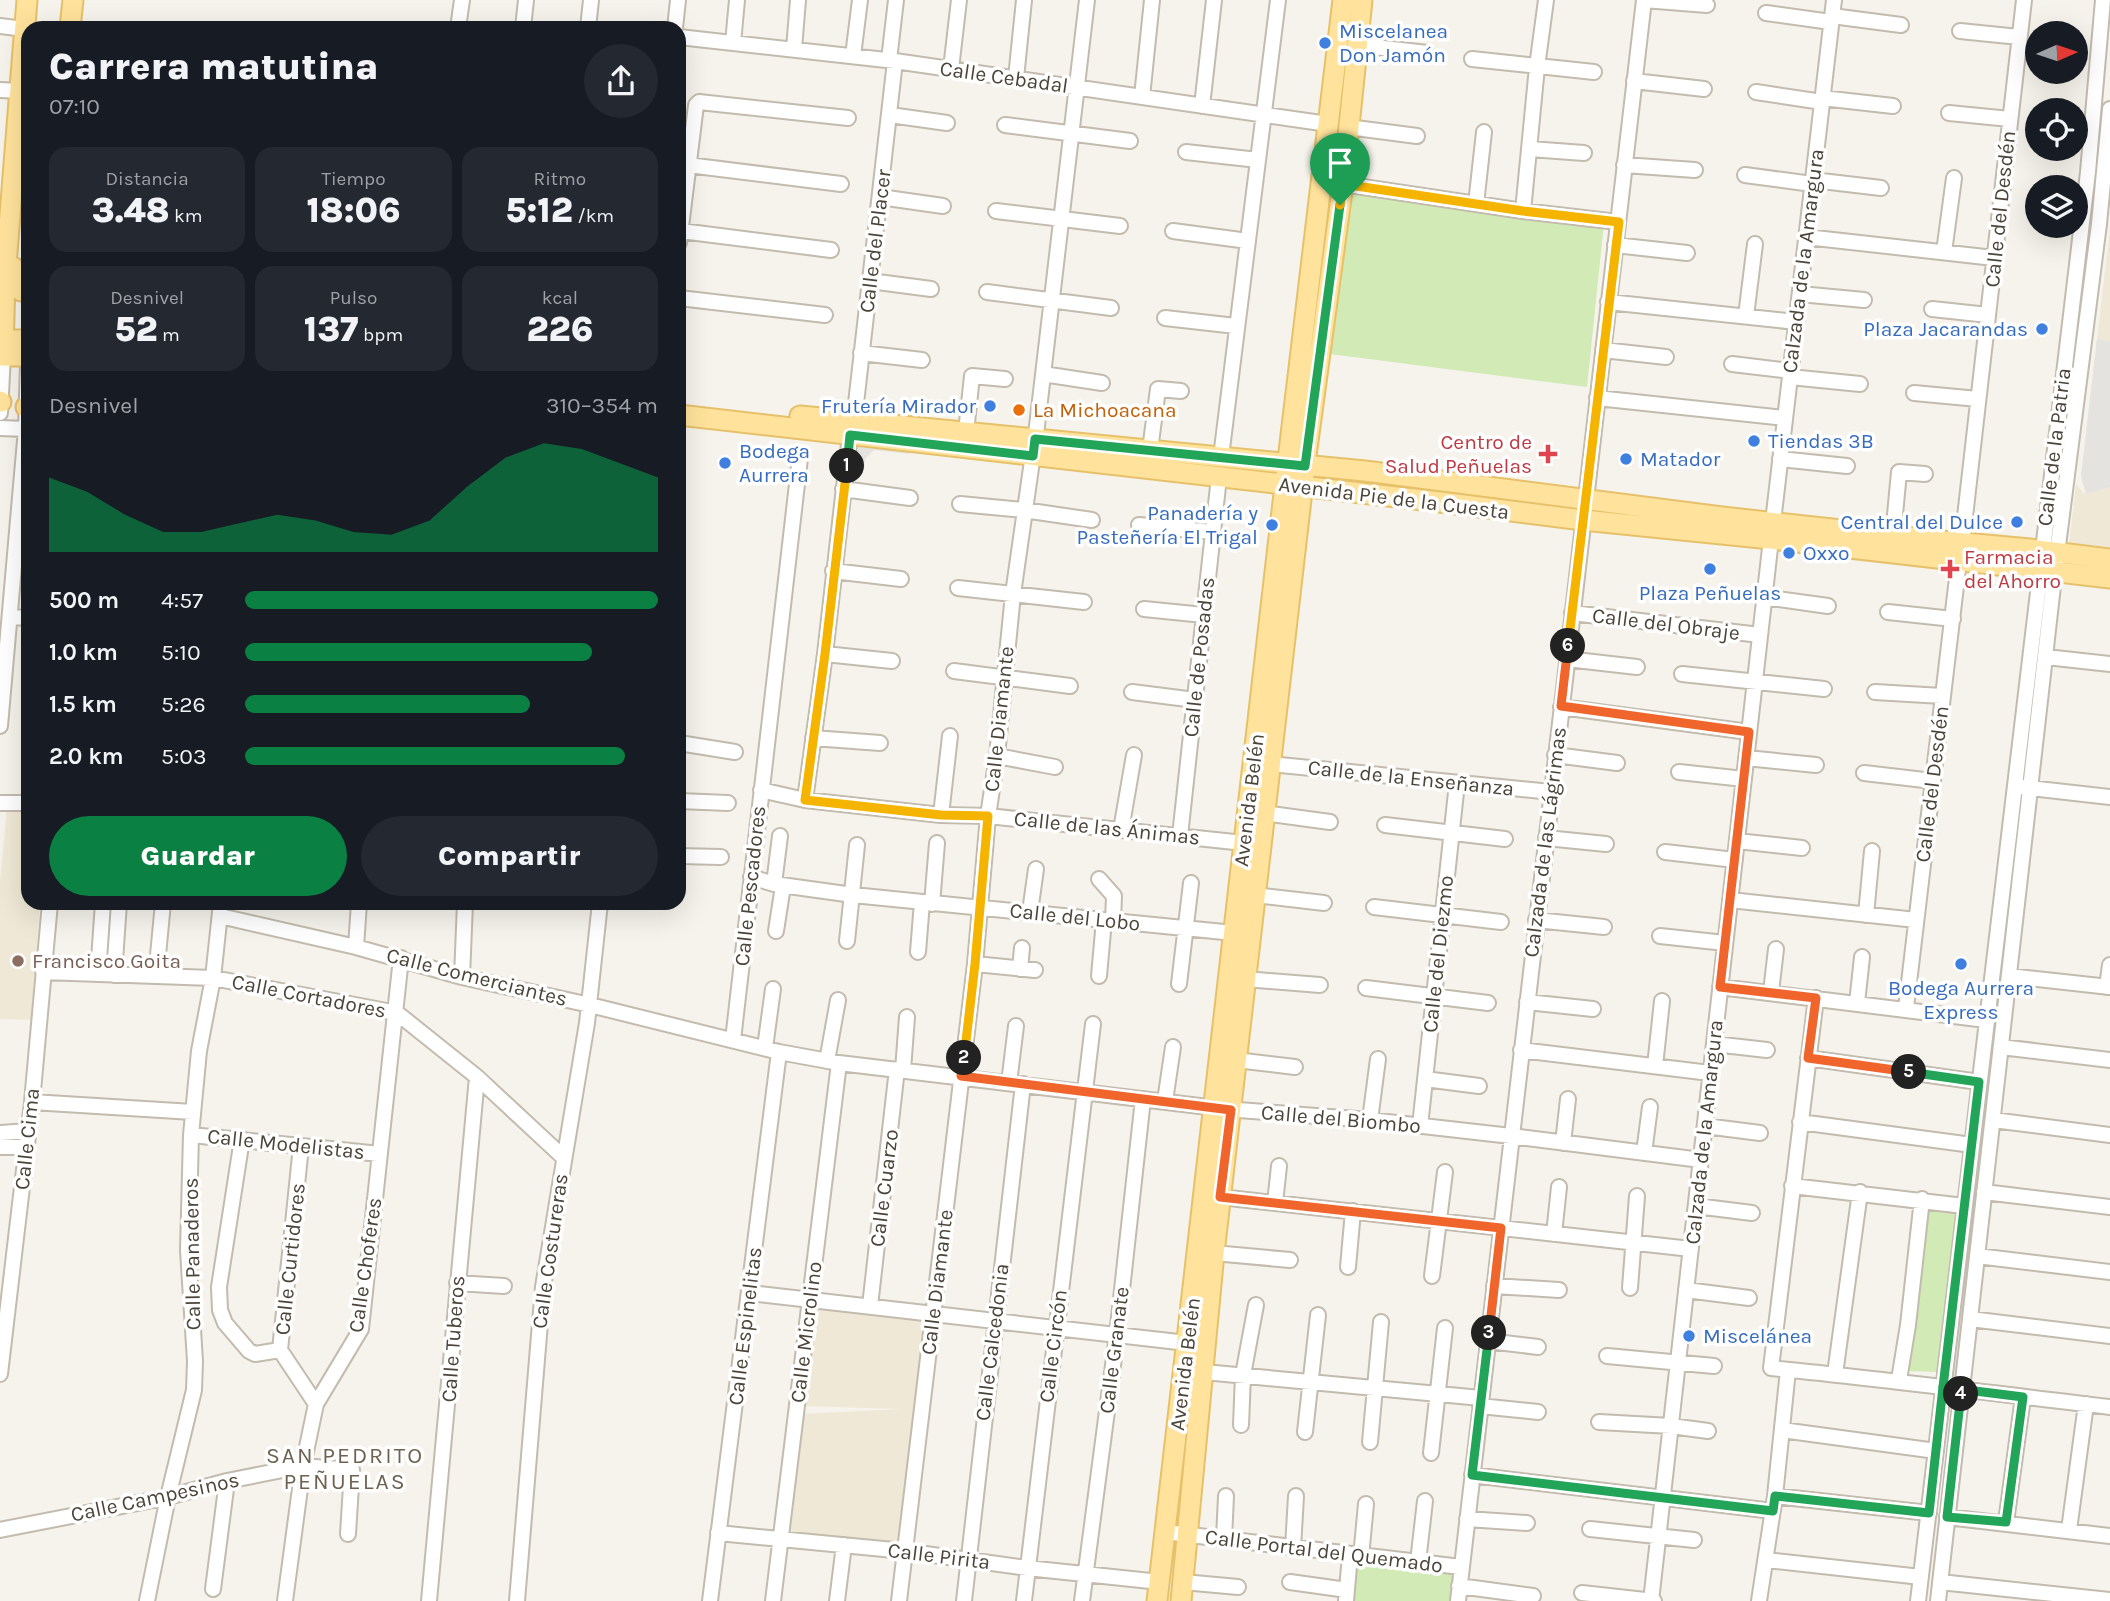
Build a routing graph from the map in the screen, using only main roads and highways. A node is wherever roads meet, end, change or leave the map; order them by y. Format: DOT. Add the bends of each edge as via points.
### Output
graph roads {
  1 [pos="27,0"];
  2 [pos="73,0"];
  3 [pos="1343,0"];
  4 [pos="1362,0"];
  5 [pos="25,21"];
  6 [pos="71,21"];
  7 [pos="21,42"];
  8 [pos="10,91"];
  9 [pos="1338,125"];
  10 [pos="12,186"];
  11 [pos="2,278"];
  12 [pos="21,289"];
  13 [pos="21,342"];
  14 [pos="1,348"];
  15 [pos="21,354"];
  16 [pos="686,404"];
  17 [pos="686,416"];
  18 [pos="852,428"];
  19 [pos="1034,448"];
  20 [pos="1296,465"];
  21 [pos="1220,467"];
  22 [pos="1294,486"];
  23 [pos="1584,510"];
  24 [pos="1772,530"];
  25 [pos="1960,552"];
  26 [pos="2110,559"];
  27 [pos="2048,561"];
  28 [pos="2110,578"];
  29 [pos="1222,1109"];
  30 [pos="1159,1591"];
  31 [pos="1182,1591"];
  1 -- 5 [label="main road"];
  2 -- 6 [label="main road"];
  3 -- 9 [label="main road, Avenida Belén"];
  4 -- 9 [label="main road, Avenida Belén" via="1357,45"];
  7 -- 8 [label="main road"];
  8 -- 10 [label="main road"];
  9 -- 20 [label="main road, Avenida Belén" via="1323,182"];
  9 -- 20 [label="main road, Avenida Belén" via="1343,184"];
  10 -- 11 [label="main road"];
  10 -- 12 [label="main road" via="13,279"];
  11 -- 14 [label="main road"];
  13 -- 14 [label="main road"];
  14 -- 15 [label="main road"];
  16 -- 18 [label="main road, Avenida Pie de la Cuesta"];
  17 -- 18 [label="main road, Avenida Pie de la Cuesta"];
  18 -- 19 [label="main road, Avenida Pie de la Cuesta"];
  18 -- 19 [label="main road, Avenida Pie de la Cuesta" via="966,432"];
  19 -- 21 [label="main road, Avenida Pie de la Cuesta"];
  19 -- 21 [label="main road, Avenida Pie de la Cuesta" via="1150,450"];
  20 -- 21 [label="main road, Avenida Pie de la Cuesta"];
  20 -- 22 [label="main road, Avenida Belén"];
  20 -- 23 [label="main road, Avenida Pie de la Cuesta" via="1364,471"];
  21 -- 22 [label="main road, Avenida Pie de la Cuesta"];
  22 -- 23 [label="main road, Avenida Pie de la Cuesta"];
  22 -- 29 [label="main road, Avenida Belén" via="1244,843"];
  22 -- 29 [label="main road, Avenida Belén" via="1270,764 1236,1060"];
  23 -- 24 [label="main road, Avenida Pie de la Cuesta"];
  24 -- 25 [label="main road, Avenida Pie de la Cuesta"];
  24 -- 25 [label="main road, Avenida Pie de la Cuesta" via="1893,536"];
  25 -- 27 [label="main road, Avenida Pie de la Cuesta"];
  26 -- 27 [label="main road, Avenida Pie de la Cuesta"];
  27 -- 28 [label="main road, Avenida Pie de la Cuesta"];
  29 -- 30 [label="main road, Avenida Belén" via="1187,1343"];
  29 -- 31 [label="main road, Avenida Belén" via="1220,1197"];
}
